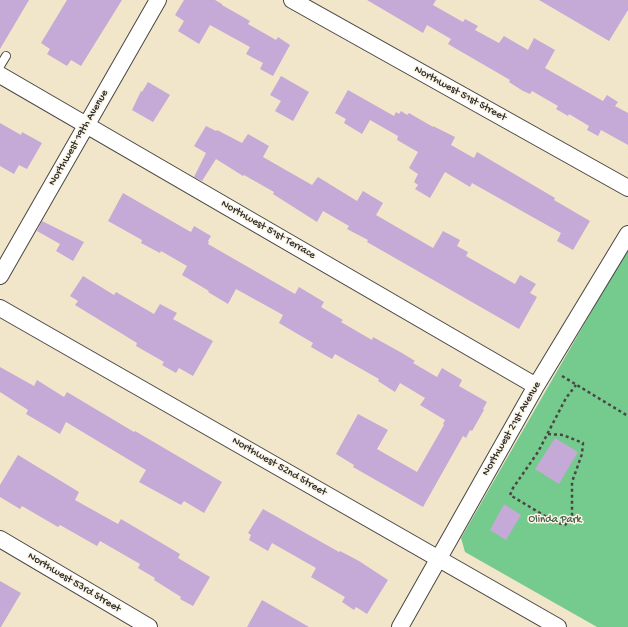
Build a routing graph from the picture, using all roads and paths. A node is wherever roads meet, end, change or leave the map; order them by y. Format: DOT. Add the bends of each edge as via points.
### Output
graph roads {
  1 [pos="158,0"];
  2 [pos="292,0"];
  3 [pos="6,56"];
  4 [pos="0,66"];
  5 [pos="0,76"];
  6 [pos="86,125"];
  7 [pos="628,188"];
  8 [pos="628,234"];
  9 [pos="0,276"];
  10 [pos="0,308"];
  11 [pos="548,367"];
  12 [pos="576,385"];
  13 [pos="536,386"];
  14 [pos="628,416"];
  15 [pos="548,434"];
  16 [pos="0,539"];
  17 [pos="439,558"];
  18 [pos="149,627"];
  19 [pos="400,627"];
  20 [pos="558,627"];
  1 -- 6 [label="street, Northwest 19th Avenue"];
  2 -- 7 [label="street, Northwest 51st Street"];
  3 -- 4 [label="lane"];
  5 -- 6 [label="street, Northwest 51st Terrace"];
  6 -- 9 [label="street, Northwest 19th Avenue"];
  6 -- 13 [label="street, Northwest 51st Terrace"];
  8 -- 11 [label="street, Northwest 21st Avenue"];
  10 -- 17 [label="street, Northwest 52nd Street"];
  11 -- 12 [label="path"];
  11 -- 13 [label="street, Northwest 21st Avenue"];
  12 -- 14 [label="path"];
  12 -- 15 [label="path" via="566,398"];
  13 -- 17 [label="street, Northwest 21st Avenue"];
  15 -- 15 [label="path" via="510,495 554,522 565,525 572,517 572,482 582,454 583,443 562,435"];
  16 -- 18 [label="street, Northwest 53rd Street"];
  17 -- 19 [label="street, Northwest 21st Avenue"];
  17 -- 20 [label="street, Northwest 52nd Street"];
}
